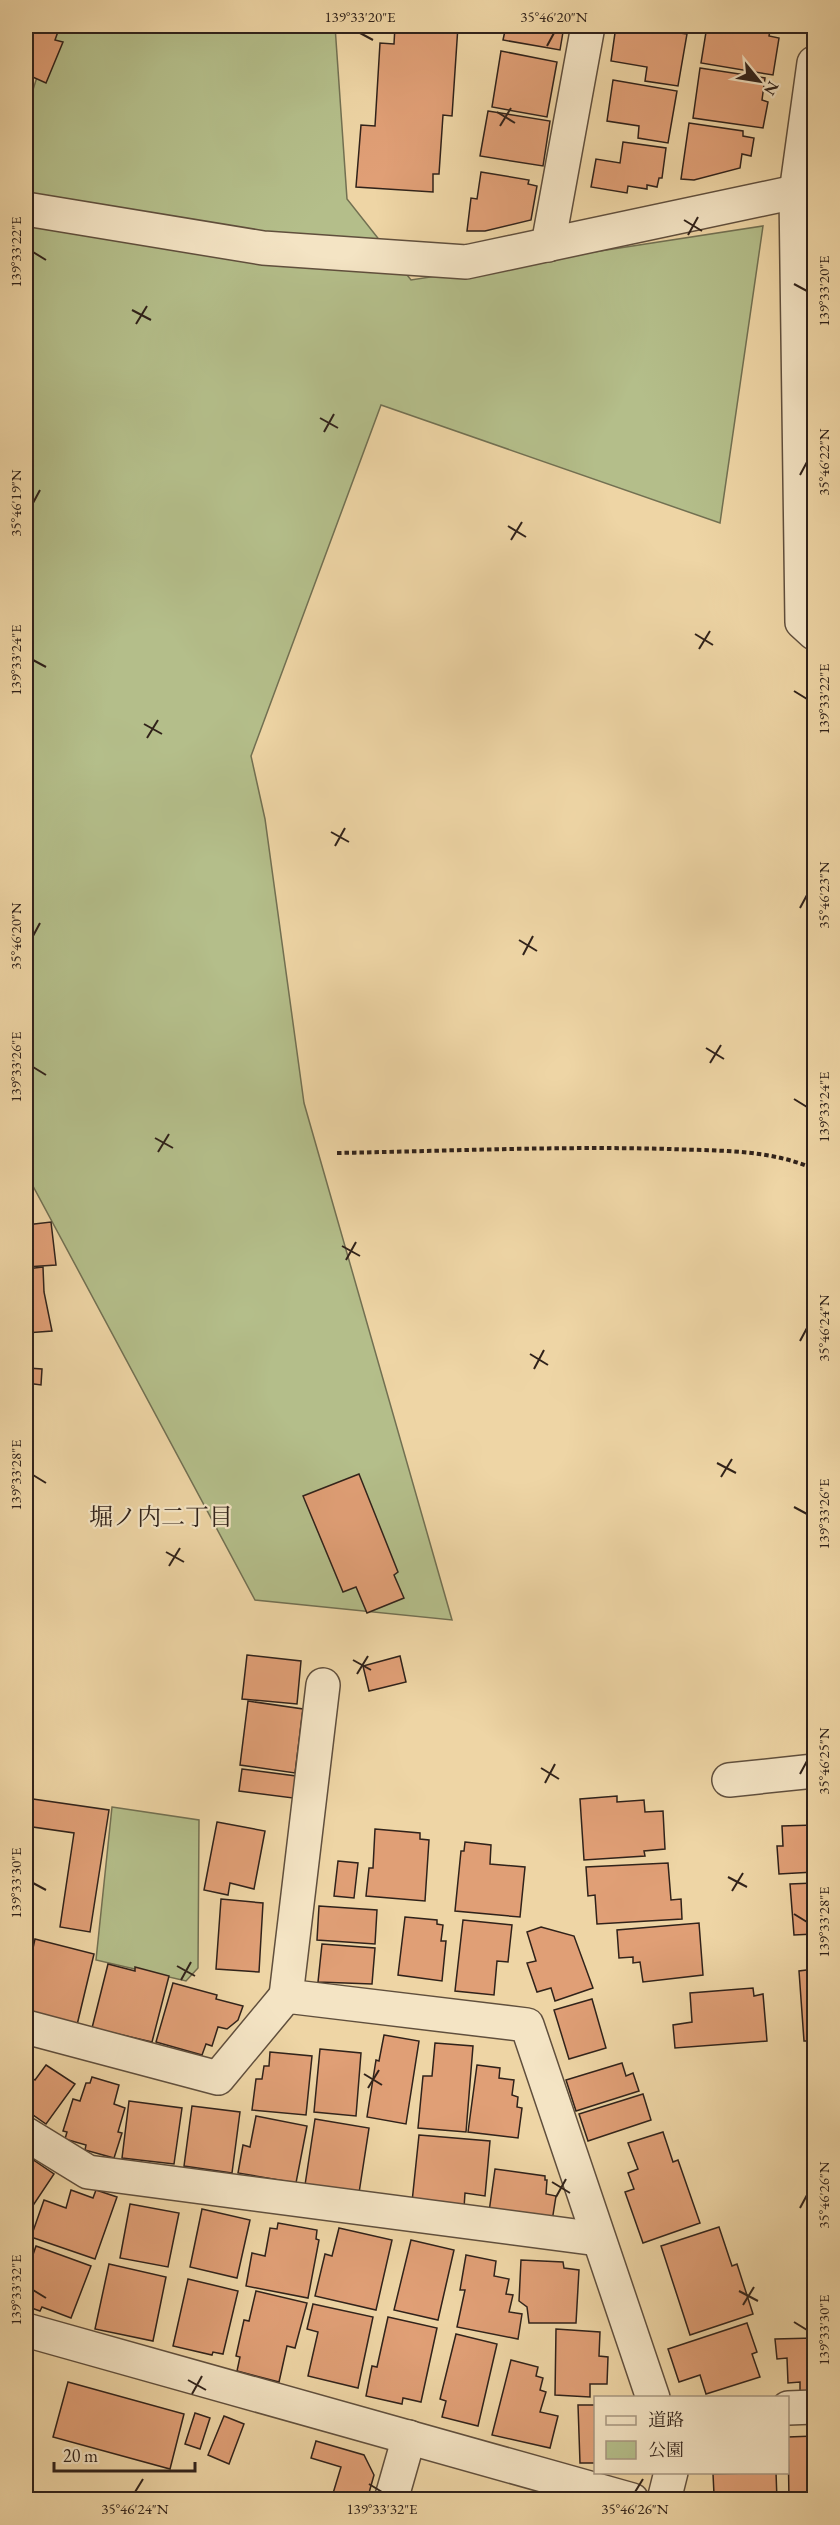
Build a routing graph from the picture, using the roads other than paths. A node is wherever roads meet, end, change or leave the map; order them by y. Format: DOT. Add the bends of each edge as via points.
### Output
graph roads {
  1 [pos="588,26"];
  2 [pos="814,63"];
  3 [pos="805,191"];
  4 [pos="26,209"];
  5 [pos="548,245"];
  6 [pos="814,633"];
  7 [pos="324,1685"];
  8 [pos="814,1771"];
  9 [pos="729,1780"];
  10 [pos="286,1996"];
  11 [pos="26,2027"];
  12 [pos="26,2134"];
  13 [pos="598,2239"];
  14 [pos="26,2330"];
  15 [pos="653,2396"];
  16 [pos="814,2407"];
  17 [pos="789,2408"];
  18 [pos="409,2437"];
  19 [pos="670,2474"];
  20 [pos="391,2499"];
  21 [pos="633,2499"];
  22 [pos="664,2499"];
  1 -- 5 [label="street"];
  2 -- 3 [label="street"];
  3 -- 5 [label="street"];
  3 -- 6 [label="street" via="802,622"];
  4 -- 5 [label="street" via="263,248 466,262"];
  7 -- 10 [label="street"];
  8 -- 9 [label="street"];
  10 -- 11 [label="street" via="218,2078"];
  10 -- 13 [label="street" via="527,2025"];
  12 -- 13 [label="street" via="88,2172"];
  13 -- 15 [label="street"];
  14 -- 18 [label="street"];
  16 -- 17 [label="street"];
  18 -- 20 [label="street"];
  18 -- 21 [label="street"];
  19 -- 22 [label="street"];
}
